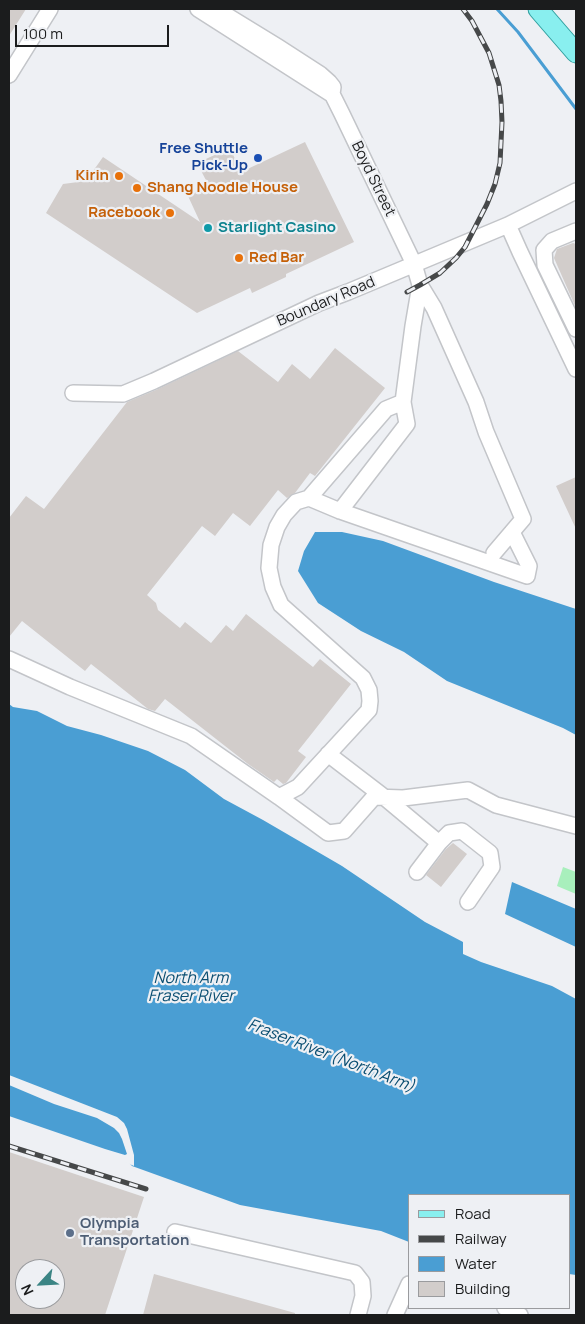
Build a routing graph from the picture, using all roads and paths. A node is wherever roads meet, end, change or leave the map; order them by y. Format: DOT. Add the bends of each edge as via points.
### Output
graph roads {
  1 [pos="50,9"];
  2 [pos="198,9"];
  3 [pos="216,9"];
  4 [pos="538,9"];
  5 [pos="576,52"];
  6 [pos="9,75"];
  7 [pos="332,94"];
  8 [pos="576,191"];
  9 [pos="508,225"];
  10 [pos="576,231"];
  11 [pos="414,264"];
  12 [pos="420,285"];
  13 [pos="576,329"];
  14 [pos="576,368"];
  15 [pos="73,394"];
  16 [pos="403,402"];
  17 [pos="309,498"];
  18 [pos="340,511"];
  19 [pos="512,532"];
  20 [pos="494,553"];
  21 [pos="9,660"];
  22 [pos="328,754"];
  23 [pos="279,796"];
  24 [pos="384,797"];
  25 [pos="576,826"];
  26 [pos="440,843"];
  27 [pos="417,872"];
  28 [pos="468,902"];
  29 [pos="175,1232"];
  30 [pos="408,1286"];
  31 [pos="506,1309"];
  32 [pos="358,1315"];
  33 [pos="395,1315"];
  34 [pos="520,1315"];
  1 -- 6 [label="street"];
  2 -- 7 [label="street"];
  3 -- 7 [label="street, Boyd Street" via="320,74 333,87"];
  4 -- 5 [label="main road"];
  7 -- 11 [label="street, Boyd Street"];
  8 -- 9 [label="street, Boundary Road"];
  9 -- 11 [label="street, Boundary Road"];
  9 -- 14 [label="street"];
  10 -- 13 [label="street" via="552,241 544,250 545,265"];
  11 -- 12 [label="street, Boyd Street"];
  11 -- 15 [label="street, Boundary Road" via="319,303 124,394"];
  12 -- 16 [label="street"];
  12 -- 19 [label="street" via="434,308 476,402 522,519"];
  16 -- 17 [label="street" via="386,409"];
  16 -- 18 [label="street" via="407,424"];
  17 -- 18 [label="street"];
  17 -- 22 [label="street" via="296,502 277,526 270,546 269,568 273,587 281,605 363,678 369,690 369,710"];
  18 -- 19 [label="street" via="527,576 529,566"];
  19 -- 20 [label="street"];
  21 -- 23 [label="street" via="191,736"];
  22 -- 23 [label="street" via="298,787"];
  22 -- 24 [label="street"];
  23 -- 24 [label="street" via="328,833 344,831 374,797"];
  24 -- 25 [label="street" via="403,798 468,790 496,805"];
  24 -- 26 [label="street"];
  26 -- 27 [label="street"];
  26 -- 28 [label="street" via="449,833 462,831 490,853 492,867"];
  29 -- 32 [label="street" via="355,1273 362,1282 363,1296"];
  30 -- 33 [label="street"];
  31 -- 34 [label="street"];
}
